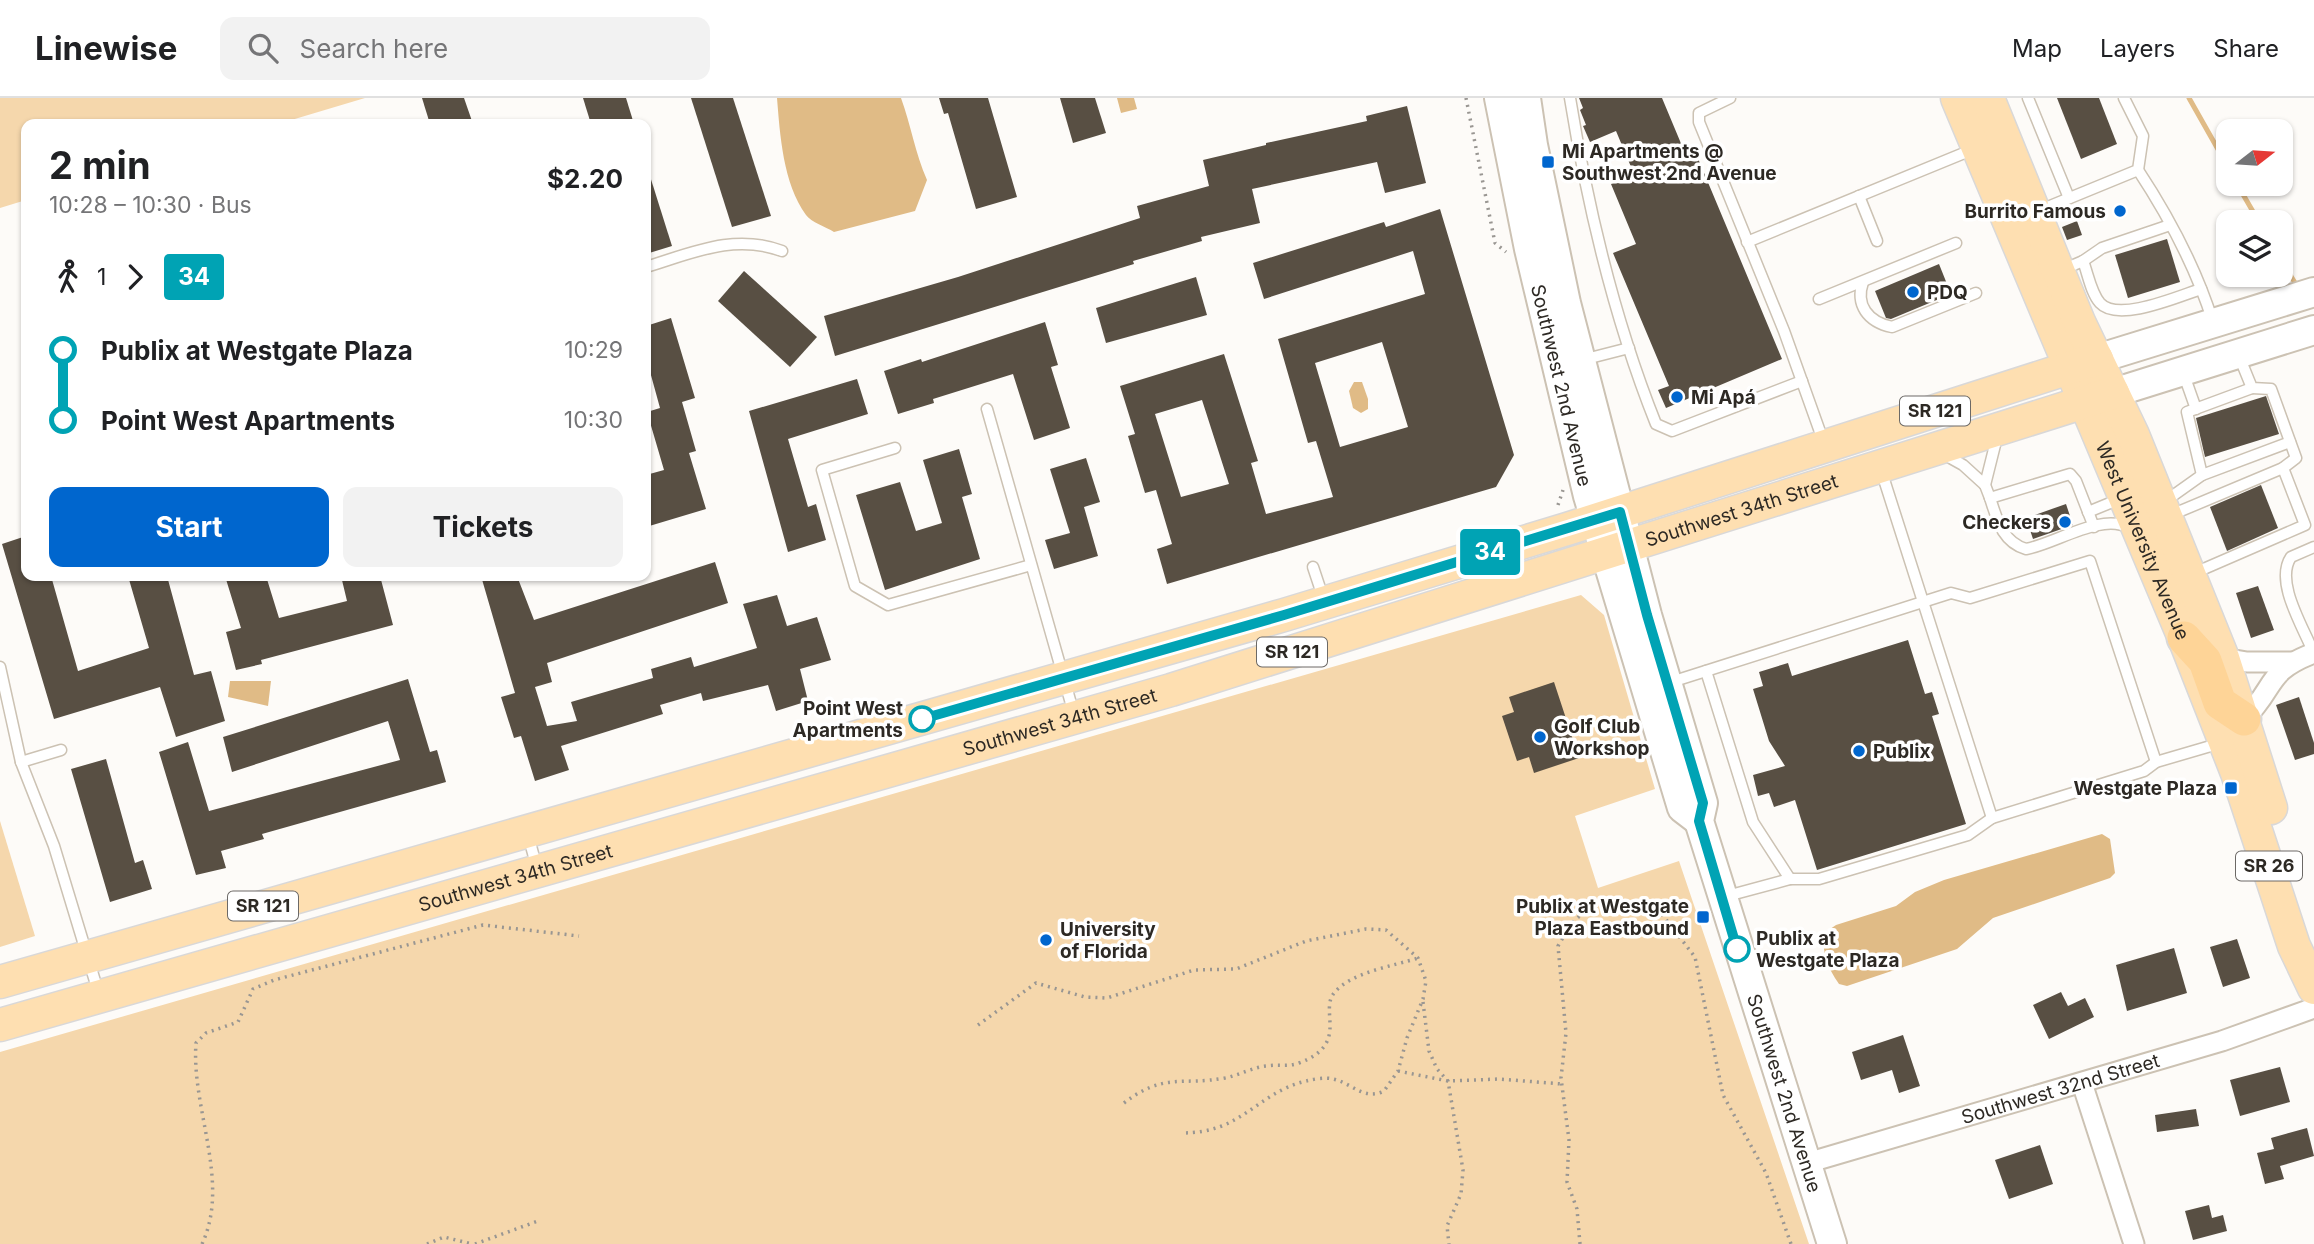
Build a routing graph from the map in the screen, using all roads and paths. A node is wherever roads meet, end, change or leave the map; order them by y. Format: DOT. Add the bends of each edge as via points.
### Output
graph roads {
  1 [pos="1466,98"];
  2 [pos="1499,98"];
  3 [pos="1526,98"];
  4 [pos="1570,98"];
  5 [pos="1730,98"];
  6 [pos="1957,98"];
  7 [pos="2028,98"];
  8 [pos="2124,98"];
  9 [pos="1994,100"];
  10 [pos="1977,148"];
  11 [pos="2138,170"];
  12 [pos="1860,196"];
  13 [pos="2069,198"];
  14 [pos="2035,213"];
  15 [pos="2170,225"];
  16 [pos="1877,241"];
  17 [pos="1748,242"];
  18 [pos="1495,243"];
  19 [pos="1956,243"];
  20 [pos="782,251"];
  21 [pos="651,265"];
  22 [pos="2071,266"];
  23 [pos="1863,282"];
  24 [pos="2201,289"];
  25 [pos="2314,292"];
  26 [pos="1976,293"];
  27 [pos="1819,299"];
  28 [pos="2213,323"];
  29 [pos="2314,330"];
  30 [pos="1629,348"];
  31 [pos="2238,354"];
  32 [pos="1581,360"];
  33 [pos="2083,364"];
  34 [pos="2183,371"];
  35 [pos="1802,382"];
  36 [pos="2252,388"];
  37 [pos="2099,397"];
  38 [pos="2196,408"];
  39 [pos="987,409"];
  40 [pos="2002,428"];
  41 [pos="2290,442"];
  42 [pos="1825,446"];
  43 [pos="895,448"];
  44 [pos="1931,450"];
  45 [pos="1879,467"];
  46 [pos="2283,468"];
  47 [pos="2202,475"];
  48 [pos="1985,485"];
  49 [pos="2126,496"];
  50 [pos="1990,498"];
  51 [pos="2088,512"];
  52 [pos="1608,516"];
  53 [pos="2155,520"];
  54 [pos="2094,527"];
  55 [pos="2314,547"];
  56 [pos="1617,551"];
  57 [pos="1031,565"];
  58 [pos="1313,567"];
  59 [pos="2189,576"];
  60 [pos="1923,601"];
  61 [pos="1324,602"];
  62 [pos="2184,638"];
  63 [pos="2314,653"];
  64 [pos="2223,658"];
  65 [pos="2291,662"];
  66 [pos="0,667"];
  67 [pos="1706,671"];
  68 [pos="1063,678"];
  69 [pos="1668,683"];
  70 [pos="1075,718"];
  71 [pos="2239,732"];
  72 [pos="61,750"];
  73 [pos="21,762"];
  74 [pos="2156,762"];
  75 [pos="1992,818"];
  76 [pos="1699,821"];
  77 [pos="527,831"];
  78 [pos="538,870"];
  79 [pos="1790,879"];
  80 [pos="1721,897"];
  81 [pos="579,936"];
  82 [pos="87,956"];
  83 [pos="1418,958"];
  84 [pos="2314,968"];
  85 [pos="0,982"];
  86 [pos="2314,988"];
  87 [pos="99,995"];
  88 [pos="1423,999"];
  89 [pos="2314,1008"];
  90 [pos="0,1025"];
  91 [pos="978,1025"];
  92 [pos="1398,1071"];
  93 [pos="1448,1081"];
  94 [pos="2082,1083"];
  95 [pos="1562,1084"];
  96 [pos="1124,1103"];
  97 [pos="1182,1133"];
  98 [pos="1807,1163"];
  99 [pos="538,1221"];
  100 [pos="202,1244"];
  101 [pos="427,1244"];
  102 [pos="474,1244"];
  103 [pos="1449,1244"];
  104 [pos="1580,1244"];
  105 [pos="1791,1244"];
  106 [pos="1832,1244"];
  107 [pos="2134,1244"];
  1 -- 18 [label="path"];
  2 -- 52 [label="main road, Southwest 2nd Avenue" via="1529,249"];
  3 -- 32 [label="main road, Southwest 2nd Avenue" via="1552,245"];
  4 -- 30 [label="lane" via="1598,245"];
  5 -- 17 [label="lane" via="1704,108 1699,122"];
  6 -- 10 [label="main road, West University Avenue / SR 26"];
  7 -- 13 [label="lane"];
  8 -- 11 [label="lane" via="2143,136"];
  9 -- 14 [label="main road, West University Avenue / SR 26"];
  10 -- 12 [label="lane"];
  10 -- 33 [label="main road, West University Avenue / SR 26"];
  11 -- 13 [label="lane"];
  11 -- 15 [label="lane"];
  12 -- 16 [label="lane"];
  12 -- 17 [label="lane"];
  13 -- 14 [label="lane"];
  14 -- 22 [label="main road, West University Avenue / SR 26"];
  15 -- 22 [label="lane" via="2102,248"];
  15 -- 24 [label="lane"];
  17 -- 35 [label="lane"];
  19 -- 23 [label="lane"];
  20 -- 21 [label="lane" via="758,242 737,242"];
  22 -- 24 [label="lane" via="2098,300 2114,310 2139,309"];
  22 -- 33 [label="main road, West University Avenue / SR 26"];
  23 -- 26 [label="lane" via="1860,306 1877,324 1892,327"];
  23 -- 27 [label="lane"];
  24 -- 28 [label="lane"];
  25 -- 28 [label="main road, SR 121"];
  28 -- 33 [label="main road, SR 121"];
  29 -- 31 [label="main road, SR 121"];
  30 -- 32 [label="lane"];
  30 -- 35 [label="lane" via="1656,424 1672,431"];
  31 -- 34 [label="main road, SR 121"];
  31 -- 36 [label="lane"];
  32 -- 52 [label="main road, Southwest 2nd Avenue"];
  33 -- 37 [label="main road, West University Avenue / SR 26"];
  33 -- 42 [label="main road, Southwest 34th Street / SR 121"];
  34 -- 37 [label="main road, SR 121"];
  34 -- 38 [label="lane"];
  35 -- 42 [label="lane"];
  36 -- 38 [label="lane"];
  36 -- 41 [label="lane" via="2271,388"];
  37 -- 40 [label="main road, Southwest 34th Street / SR 121"];
  37 -- 49 [label="main road, West University Avenue / SR 26"];
  37 -- 53 [label="main road, West University Avenue / SR 26"];
  38 -- 47 [label="lane" via="2187,412 2187,422"];
  39 -- 57 [label="lane"];
  40 -- 44 [label="main road, Southwest 34th Street / SR 121"];
  40 -- 48 [label="lane"];
  41 -- 46 [label="lane" via="2296,458"];
  41 -- 47 [label="lane"];
  42 -- 52 [label="main road, Southwest 34th Street / SR 121"];
  43 -- 57 [label="lane" via="822,470 855,586 888,605"];
  44 -- 45 [label="main road, Southwest 34th Street / SR 121"];
  44 -- 48 [label="lane" via="1952,457"];
  45 -- 56 [label="main road, Southwest 34th Street / SR 121"];
  45 -- 60 [label="lane"];
  46 -- 53 [label="lane"];
  46 -- 59 [label="lane" via="2305,524"];
  47 -- 53 [label="lane"];
  48 -- 50 [label="lane"];
  49 -- 51 [label="lane"];
  49 -- 53 [label="main road, West University Avenue / SR 26"];
  50 -- 51 [label="lane" via="2070,474"];
  50 -- 54 [label="lane" via="2007,538 2026,549"];
  51 -- 54 [label="lane"];
  52 -- 56 [label="main road, Southwest 2nd Avenue"];
  52 -- 61 [label="main road, Southwest 34th Street / SR 121"];
  53 -- 54 [label="lane"];
  53 -- 59 [label="main road, West University Avenue / SR 26"];
  53 -- 62 [label="main road, West University Avenue / SR 26"];
  55 -- 63 [label="lane" via="2291,557 2285,572"];
  56 -- 69 [label="main road, Southwest 2nd Avenue"];
  56 -- 70 [label="main road, Southwest 34th Street / SR 121"];
  56 -- 76 [label="main road, Southwest 2nd Avenue" via="1682,807"];
  57 -- 68 [label="lane"];
  58 -- 61 [label="lane"];
  59 -- 64 [label="main road, West University Avenue / SR 26"];
  60 -- 67 [label="lane"];
  60 -- 74 [label="lane" via="1951,593 1970,598 2090,561"];
  60 -- 75 [label="lane"];
  61 -- 68 [label="main road, Southwest 34th Street / SR 121"];
  62 -- 71 [label="highway" via="2205,661 2221,703"];
  63 -- 65 [label="street"];
  64 -- 65 [label="street"];
  64 -- 71 [label="main road, West University Avenue / SR 26"];
  65 -- 71 [label="street" via="2272,678"];
  66 -- 73 [label="lane"];
  67 -- 69 [label="lane"];
  67 -- 79 [label="lane" via="1753,822"];
  68 -- 70 [label="lane"];
  68 -- 77 [label="main road, Southwest 34th Street / SR 121"];
  69 -- 76 [label="main road, Southwest 2nd Avenue" via="1703,803"];
  70 -- 78 [label="main road, Southwest 34th Street / SR 121"];
  71 -- 74 [label="lane"];
  71 -- 84 [label="main road, West University Avenue / SR 26"];
  71 -- 86 [label="main road, West University Avenue / SR 26" via="2258,830 2294,946"];
  72 -- 73 [label="lane"];
  73 -- 82 [label="lane" via="54,846"];
  74 -- 75 [label="lane" via="2144,771"];
  75 -- 79 [label="lane" via="1968,835 1819,879"];
  76 -- 80 [label="main road, Southwest 2nd Avenue"];
  77 -- 78 [label="lane"];
  77 -- 82 [label="main road, Southwest 34th Street / SR 121"];
  78 -- 87 [label="main road, Southwest 34th Street / SR 121"];
  79 -- 80 [label="lane"];
  80 -- 98 [label="main road, Southwest 2nd Avenue"];
  81 -- 100 [label="path" via="482,925 253,989 242,1018 201,1035 196,1043 212,1213"];
  82 -- 85 [label="main road, Southwest 34th Street / SR 121"];
  82 -- 87 [label="lane"];
  83 -- 88 [label="path" via="1426,974"];
  83 -- 91 [label="path" via="1386,930 1366,929 1298,943 1236,968 1186,972 1107,998 1085,997 1036,983"];
  83 -- 96 [label="path" via="1336,991 1329,1007 1329,1039 1301,1062 1223,1078 1164,1081"];
  87 -- 90 [label="main road, Southwest 34th Street / SR 121"];
  88 -- 92 [label="path"];
  88 -- 93 [label="path" via="1429,1051"];
  89 -- 94 [label="street, Southwest 32nd Street"];
  92 -- 93 [label="path"];
  92 -- 97 [label="path" via="1379,1093 1359,1091 1335,1079 1305,1081 1227,1125 1208,1132"];
  93 -- 95 [label="path"];
  93 -- 103 [label="path" via="1463,1182 1447,1226"];
  94 -- 98 [label="street, Southwest 32nd Street"];
  94 -- 107 [label="street"];
  95 -- 104 [label="path" via="1569,1140 1567,1182 1577,1209"];
  95 -- 105 [label="path" via="1566,1042 1557,956 1560,941 1587,909 1652,906 1678,931 1695,957 1723,1095 1766,1173"];
  98 -- 106 [label="main road, Southwest 2nd Avenue"];
  99 -- 102 [label="path"];
  101 -- 102 [label="path" via="444,1237"];
}
